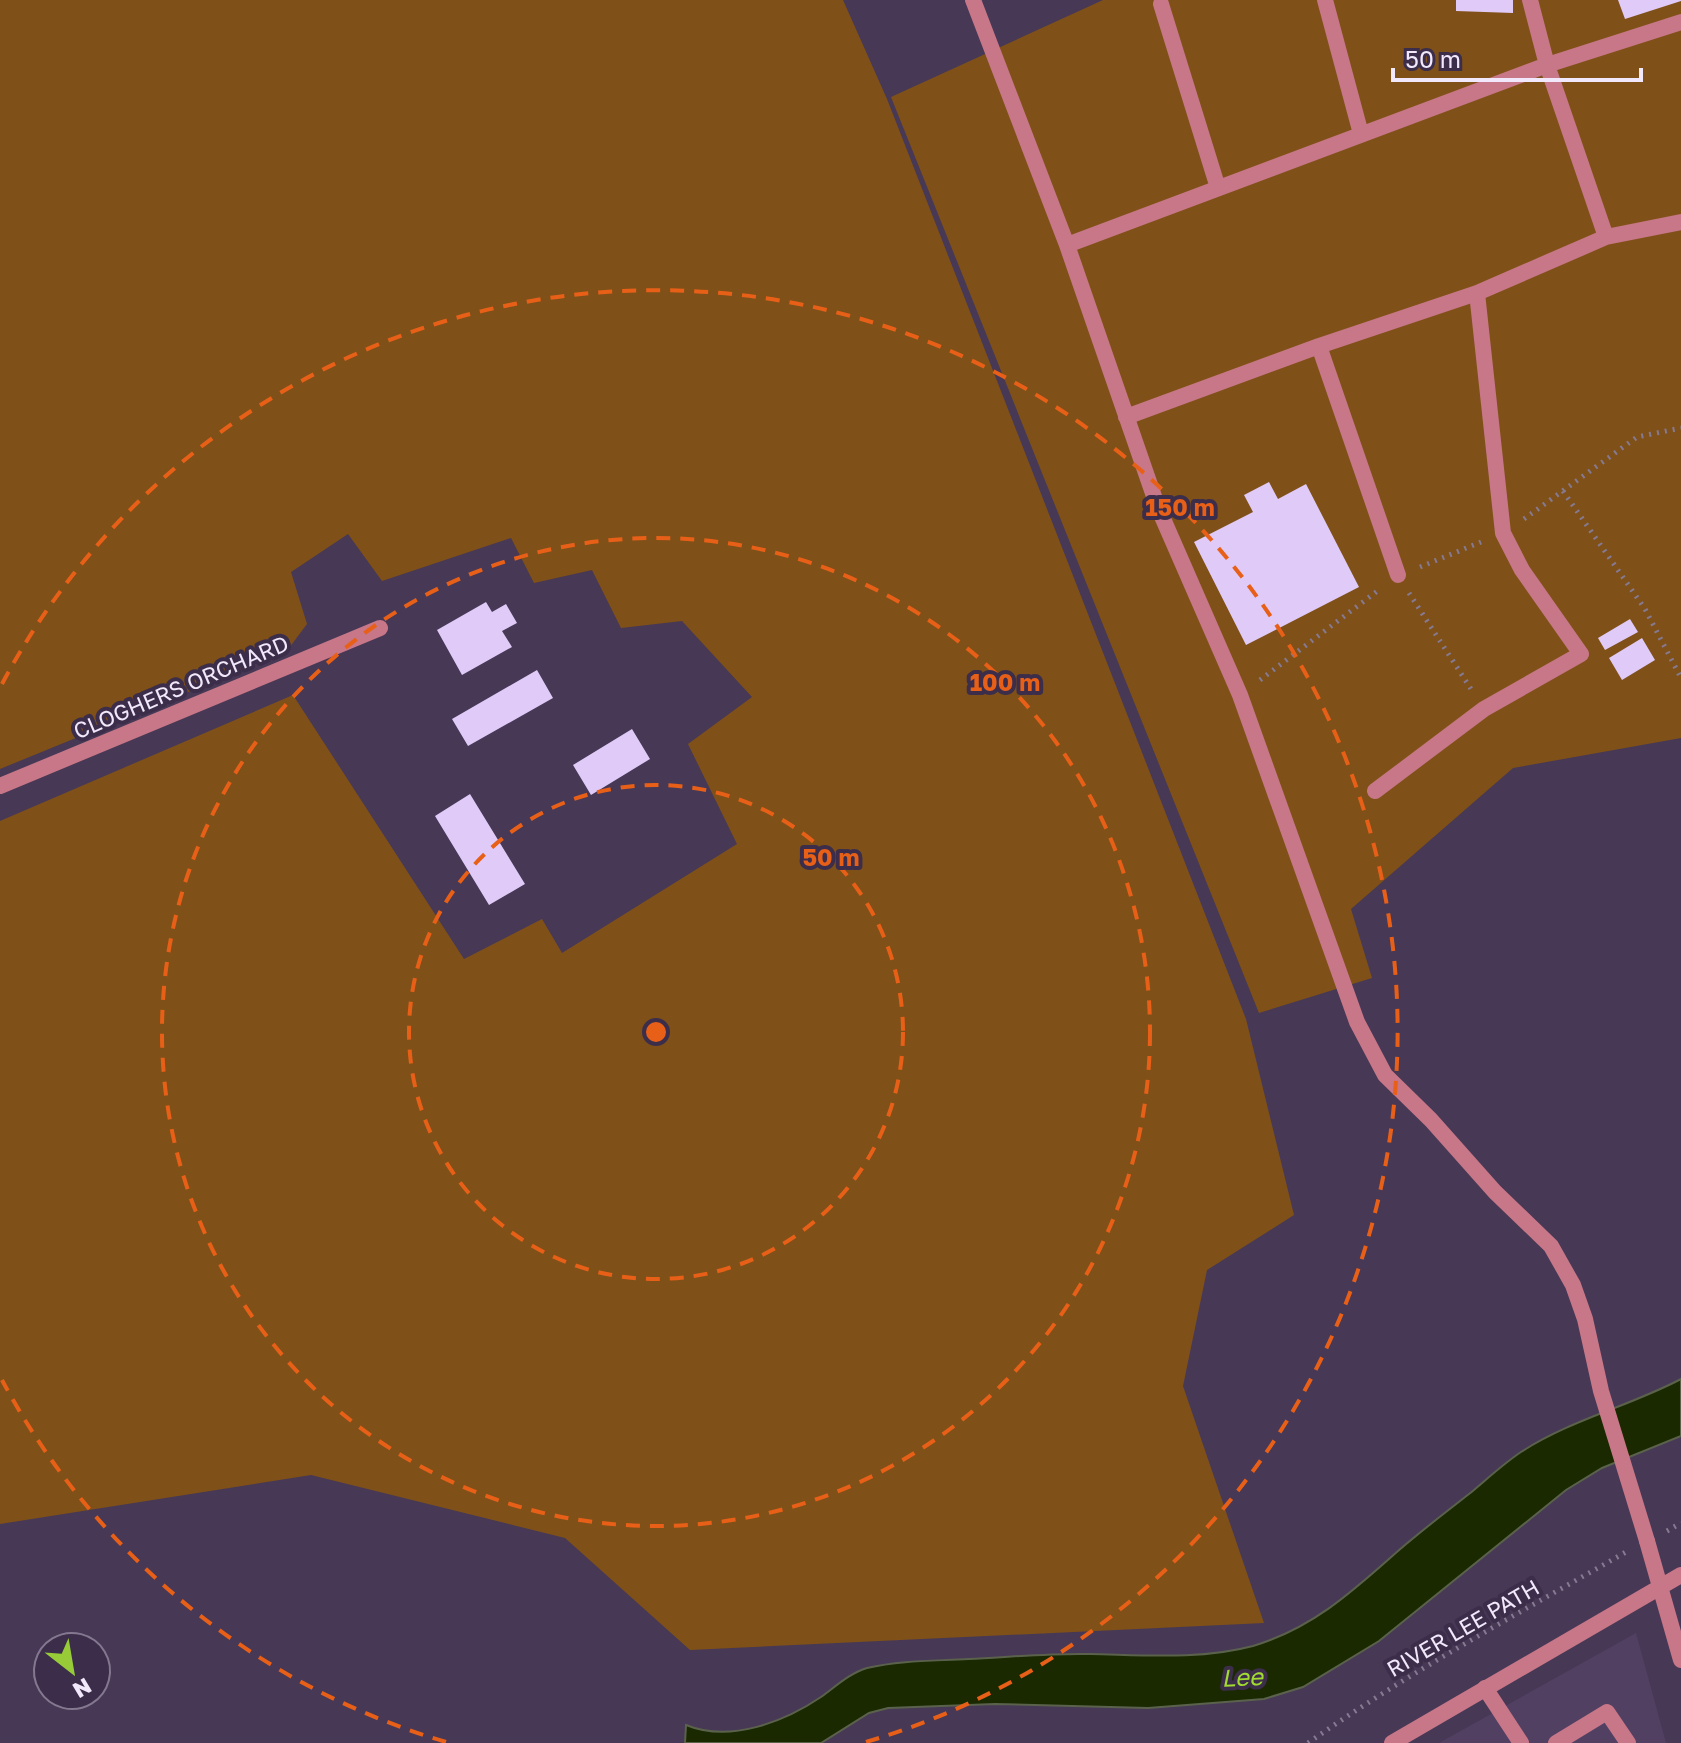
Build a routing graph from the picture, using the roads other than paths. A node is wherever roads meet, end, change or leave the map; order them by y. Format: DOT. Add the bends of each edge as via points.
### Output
graph roads {
  1 [pos="973,0"];
  2 [pos="1325,0"];
  3 [pos="1530,0"];
  4 [pos="1161,4"];
  5 [pos="1681,22"];
  6 [pos="1547,65"];
  7 [pos="1361,134"];
  8 [pos="1218,188"];
  9 [pos="1681,222"];
  10 [pos="1606,237"];
  11 [pos="1067,245"];
  12 [pos="1477,293"];
  13 [pos="1319,346"];
  14 [pos="1126,417"];
  15 [pos="1398,575"];
  16 [pos="380,628"];
  17 [pos="0,786"];
  18 [pos="1375,791"];
  19 [pos="1681,1575"];
  20 [pos="1659,1586"];
  21 [pos="1681,1660"];
  22 [pos="1485,1688"];
  23 [pos="1392,1743"];
  24 [pos="1521,1743"];
  25 [pos="1556,1743"];
  26 [pos="1628,1743"];
  1 -- 11 [label="street"];
  2 -- 7 [label="street"];
  3 -- 6 [label="street"];
  4 -- 8 [label="street"];
  5 -- 6 [label="street"];
  6 -- 7 [label="street"];
  6 -- 10 [label="street"];
  7 -- 8 [label="street"];
  8 -- 11 [label="street"];
  9 -- 10 [label="street"];
  10 -- 12 [label="street"];
  11 -- 14 [label="street"];
  12 -- 13 [label="street"];
  12 -- 18 [label="street" via="1503,533 1522,570 1581,654 1484,709"];
  13 -- 14 [label="street"];
  13 -- 15 [label="street"];
  14 -- 20 [label="street" via="1157,505 1240,695 1364,1035 1385,1075 1551,1246 1573,1285 1642,1544"];
  16 -- 17 [label="street, CLOGHERS ORCHARD"];
  19 -- 20 [label="street"];
  20 -- 21 [label="street"];
  20 -- 22 [label="street"];
  22 -- 23 [label="street"];
  22 -- 24 [label="street"];
  25 -- 26 [label="street" via="1607,1712"];
}
